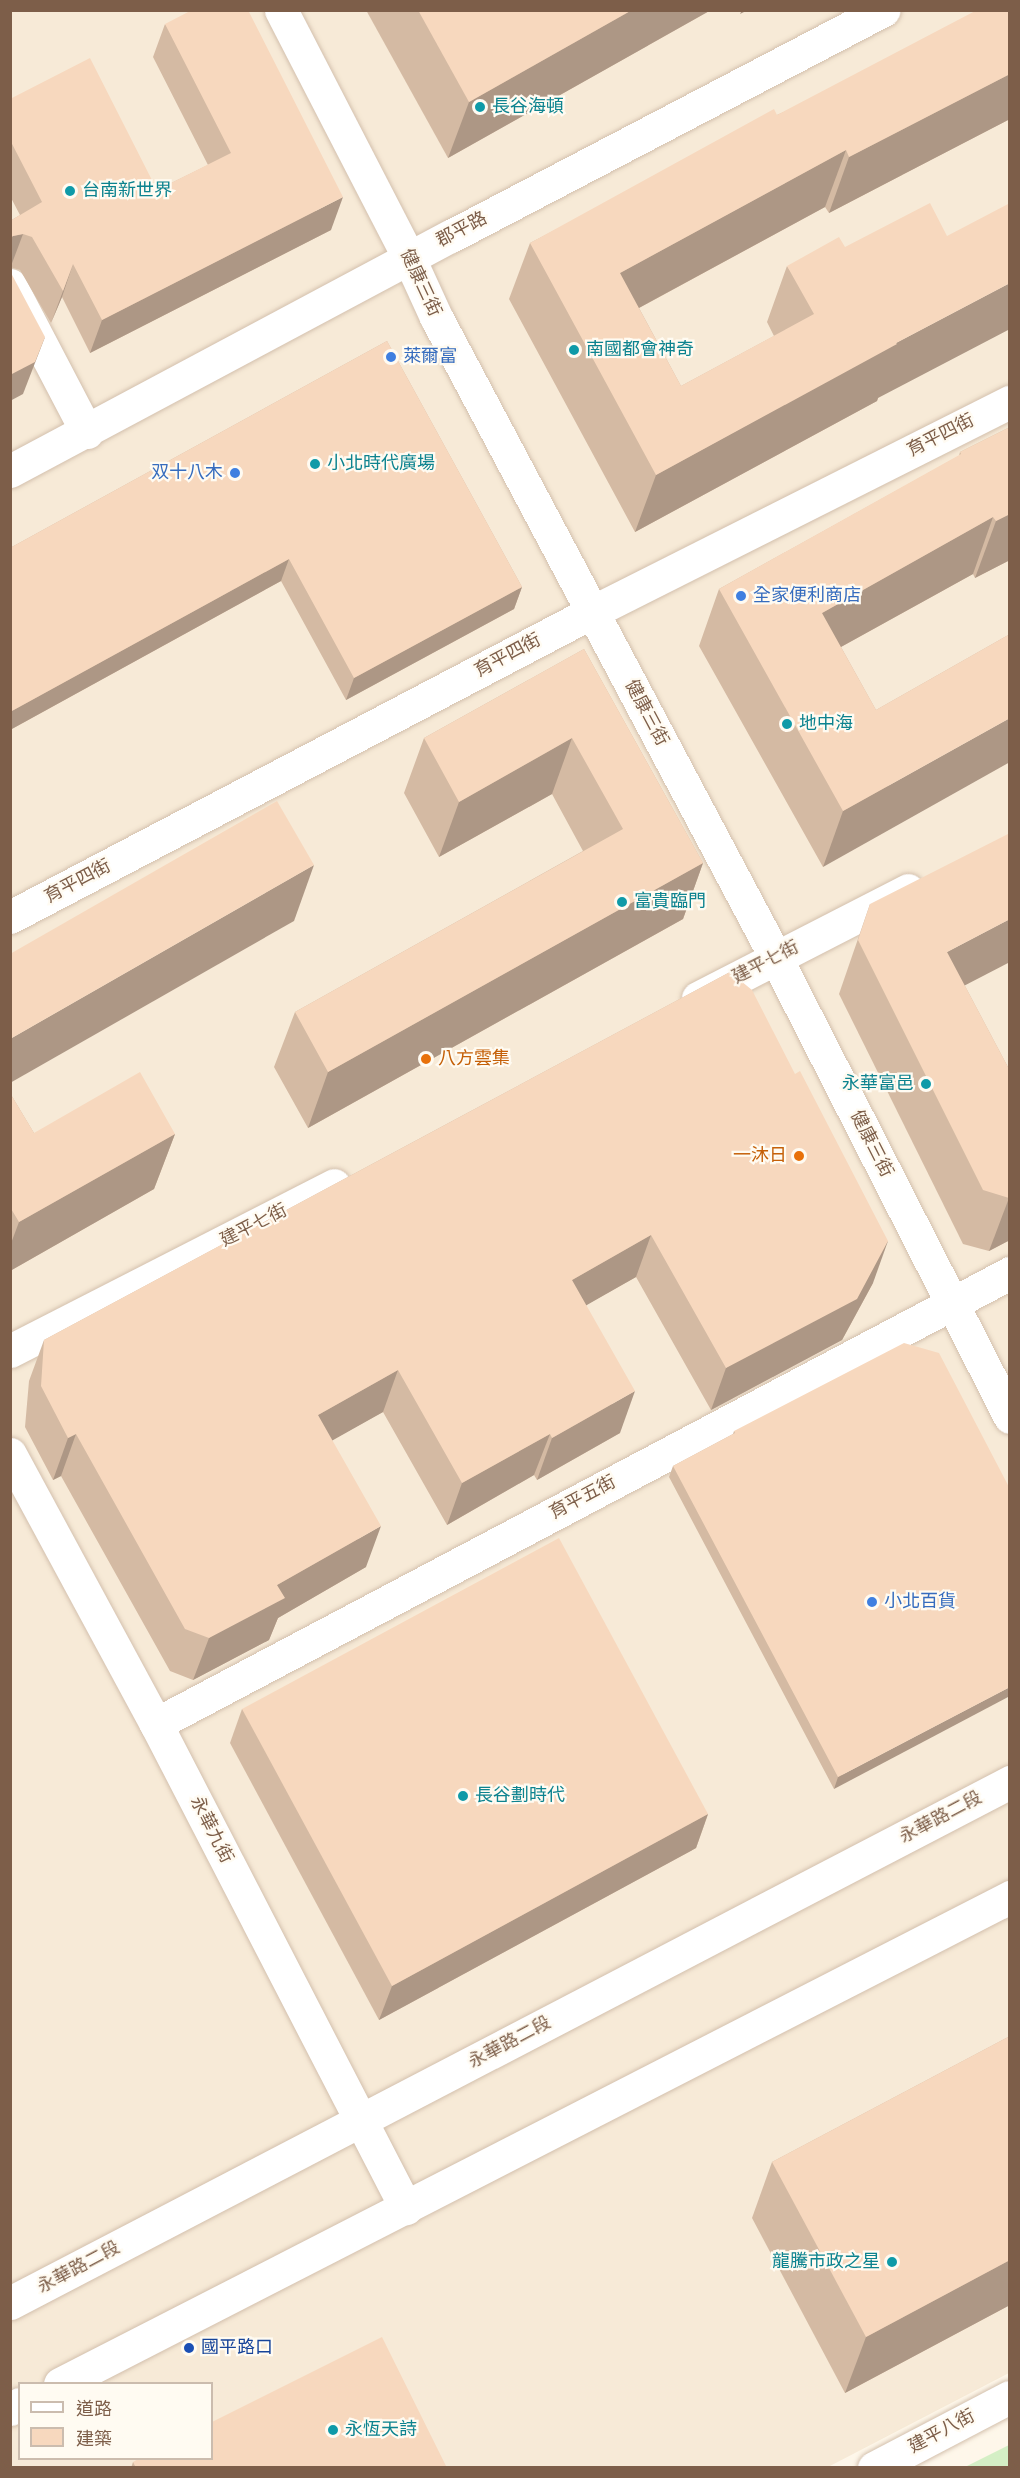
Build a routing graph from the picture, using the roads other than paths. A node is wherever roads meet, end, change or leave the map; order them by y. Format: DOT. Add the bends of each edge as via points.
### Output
graph roads {
  1 [pos="281,10"];
  2 [pos="884,10"];
  3 [pos="409,258"];
  4 [pos="10,285"];
  5 [pos="1010,402"];
  6 [pos="87,432"];
  7 [pos="10,471"];
  8 [pos="592,612"];
  9 [pos="935,876"];
  10 [pos="10,918"];
  11 [pos="776,958"];
  12 [pos="670,1013"];
  13 [pos="362,1171"];
  14 [pos="1010,1273"];
  15 [pos="952,1303"];
  16 [pos="10,1351"];
  17 [pos="1010,1417"];
  18 [pos="10,1454"];
  19 [pos="156,1724"];
  20 [pos="1010,1782"];
  21 [pos="1010,1897"];
  22 [pos="361,2121"];
  23 [pos="406,2208"];
  24 [pos="10,2303"];
  25 [pos="64,2382"];
  26 [pos="1010,2397"];
  27 [pos="874,2468"];
  1 -- 3 [label="street, 健康三街"];
  2 -- 3 [label="street, 郡平路"];
  3 -- 6 [label="street, 郡平路"];
  3 -- 8 [label="street, 健康三街" via="436,317"];
  4 -- 6 [label="street"];
  5 -- 8 [label="street, 育平四街"];
  6 -- 7 [label="street, 郡平路"];
  8 -- 10 [label="street, 育平四街"];
  8 -- 11 [label="street, 健康三街"];
  9 -- 11 [label="street, 建平七街"];
  11 -- 12 [label="street, 建平七街"];
  11 -- 15 [label="street, 健康三街"];
  13 -- 16 [label="street, 建平七街"];
  14 -- 15 [label="street, 育平五街"];
  15 -- 17 [label="street, 健康三街"];
  15 -- 19 [label="street, 育平五街"];
  18 -- 19 [label="street, 永華九街"];
  19 -- 22 [label="street, 永華九街"];
  20 -- 22 [label="street, 永華路二段"];
  21 -- 23 [label="street"];
  22 -- 23 [label="street, 永華九街"];
  22 -- 24 [label="street, 永華路二段"];
  23 -- 25 [label="street"];
  26 -- 27 [label="street, 建平八街"];
}
